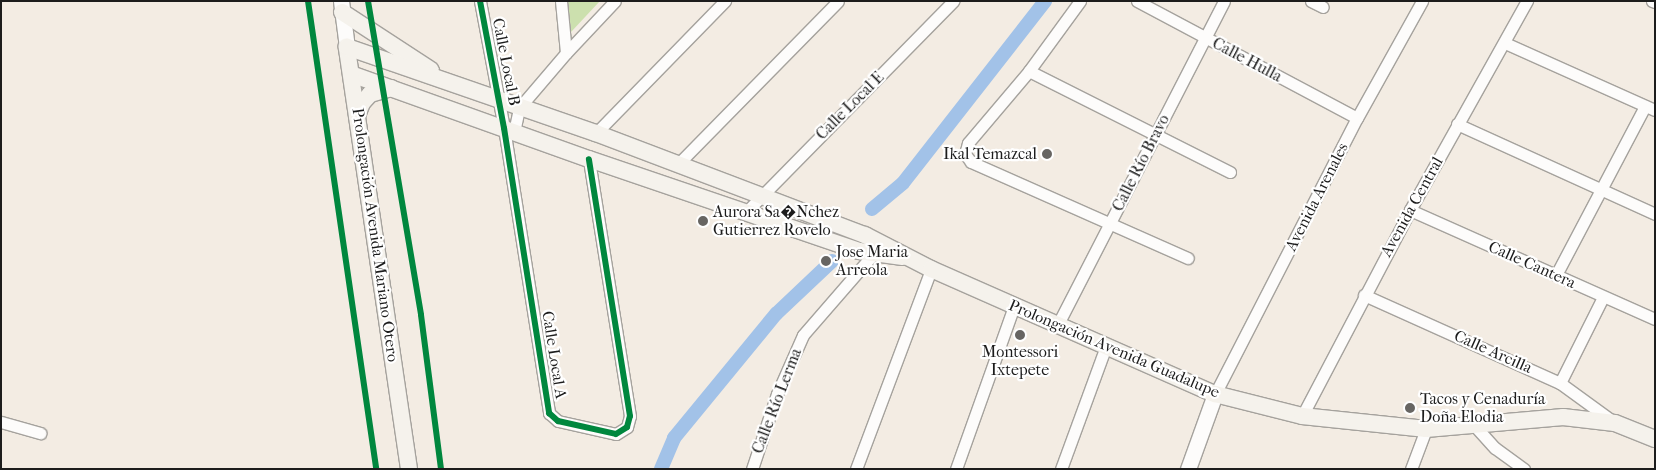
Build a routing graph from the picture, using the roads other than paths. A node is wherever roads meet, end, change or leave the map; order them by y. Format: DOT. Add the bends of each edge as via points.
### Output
graph roads {
  1 [pos="480,1"];
  2 [pos="561,1"];
  3 [pos="615,1"];
  4 [pos="726,1"];
  5 [pos="838,1"];
  6 [pos="953,1"];
  7 [pos="1080,1"];
  8 [pos="1137,1"];
  9 [pos="1224,1"];
  10 [pos="1311,1"];
  11 [pos="1422,1"];
  12 [pos="1526,1"];
  13 [pos="341,6"];
  14 [pos="1323,7"];
  15 [pos="1205,38"];
  16 [pos="1505,42"];
  17 [pos="347,47"];
  18 [pos="566,53"];
  19 [pos="1029,71"];
  20 [pos="351,74"];
  21 [pos="452,84"];
  22 [pos="391,88"];
  23 [pos="499,100"];
  24 [pos="520,108"];
  25 [pos="1650,108"];
  26 [pos="357,116"];
  27 [pos="1357,118"];
  28 [pos="1457,124"];
  29 [pos="509,130"];
  30 [pos="596,133"];
  31 [pos="1156,135"];
  32 [pos="588,159"];
  33 [pos="678,164"];
  34 [pos="1230,172"];
  35 [pos="1601,190"];
  36 [pos="763,194"];
  37 [pos="1410,210"];
  38 [pos="746,212"];
  39 [pos="1655,214"];
  40 [pos="1110,223"];
  41 [pos="878,248"];
  42 [pos="1188,258"];
  43 [pos="931,269"];
  44 [pos="1556,275"];
  45 [pos="1364,294"];
  46 [pos="1603,297"];
  47 [pos="1014,306"];
  48 [pos="1655,319"];
  49 [pos="1058,324"];
  50 [pos="1106,346"];
  51 [pos="1560,382"];
  52 [pos="1215,394"];
  53 [pos="1302,416"];
  54 [pos="1,422"];
  55 [pos="1615,423"];
  56 [pos="1474,425"];
  57 [pos="1426,429"];
  58 [pos="40,433"];
  59 [pos="1655,440"];
  60 [pos="409,469"];
  61 [pos="752,469"];
  62 [pos="856,469"];
  63 [pos="956,469"];
  64 [pos="1061,469"];
  65 [pos="1188,469"];
  66 [pos="1411,469"];
  67 [pos="1524,469"];
  1 -- 23 [label="street, Calle Local B"];
  2 -- 18 [label="street"];
  3 -- 18 [label="street"];
  4 -- 30 [label="street"];
  5 -- 33 [label="street"];
  6 -- 36 [label="street, Calle Local E"];
  7 -- 19 [label="street"];
  8 -- 15 [label="street, Calle Hulla"];
  9 -- 15 [label="street, Calle Río Bravo"];
  10 -- 14 [label="street"];
  11 -- 27 [label="street, Avenida Arenales"];
  12 -- 16 [label="street, Avenida Central"];
  13 -- 17 [label="street, Prolongación Avenida Mariano Otero"];
  13 -- 21 [label="main road"];
  15 -- 27 [label="street, Calle Hulla"];
  15 -- 31 [label="street, Calle Río Bravo"];
  16 -- 25 [label="street"];
  16 -- 28 [label="street, Avenida Central"];
  17 -- 20 [label="main road, Prolongación Avenida Mariano Otero"];
  17 -- 21 [label="main road, Prolongación Avenida Guadalupe"];
  18 -- 24 [label="street"];
  19 -- 31 [label="street"];
  19 -- 40 [label="street" via="968,143 965,154 971,162"];
  20 -- 22 [label="main road, Prolongación Avenida Guadalupe"];
  20 -- 26 [label="main road, Prolongación Avenida Mariano Otero"];
  21 -- 23 [label="main road, Prolongación Avenida Guadalupe"];
  22 -- 26 [label="main road" via="370,94"];
  22 -- 29 [label="main road, Prolongación Avenida Guadalupe"];
  23 -- 24 [label="main road, Prolongación Avenida Guadalupe"];
  23 -- 29 [label="street, Calle Local B"];
  24 -- 29 [label="street"];
  24 -- 30 [label="main road, Prolongación Avenida Guadalupe"];
  25 -- 35 [label="street"];
  26 -- 60 [label="main road, Prolongación Avenida Mariano Otero"];
  27 -- 52 [label="street, Avenida Arenales"];
  28 -- 35 [label="street"];
  28 -- 37 [label="street, Avenida Central"];
  29 -- 32 [label="main road, Prolongación Avenida Guadalupe"];
  29 -- 32 [label="street, Calle Local A" via="549,413 558,421 616,434 627,427 630,416"];
  30 -- 33 [label="main road, Prolongación Avenida Guadalupe"];
  31 -- 34 [label="street"];
  31 -- 40 [label="street, Calle Río Bravo"];
  32 -- 38 [label="main road, Prolongación Avenida Guadalupe"];
  33 -- 36 [label="main road, Prolongación Avenida Guadalupe"];
  35 -- 39 [label="street"];
  35 -- 44 [label="street"];
  36 -- 38 [label="street, Calle Local E"];
  36 -- 41 [label="main road, Prolongación Avenida Guadalupe"];
  37 -- 44 [label="street, Calle Cantera"];
  37 -- 45 [label="street, Avenida Central"];
  38 -- 41 [label="main road, Prolongación Avenida Guadalupe"];
  40 -- 42 [label="street"];
  40 -- 49 [label="street, Calle Río Bravo"];
  41 -- 43 [label="main road, Prolongación Avenida Guadalupe"];
  41 -- 61 [label="street, Calle Río Lerma" via="803,335 777,394"];
  43 -- 47 [label="main road, Prolongación Avenida Guadalupe"];
  43 -- 62 [label="street"];
  44 -- 46 [label="street, Calle Cantera"];
  45 -- 51 [label="street, Calle Arcilla"];
  45 -- 53 [label="street, Avenida Central"];
  46 -- 48 [label="street, Calle Cantera"];
  46 -- 51 [label="street"];
  47 -- 49 [label="main road, Prolongación Avenida Guadalupe"];
  47 -- 63 [label="street"];
  49 -- 50 [label="main road, Prolongación Avenida Guadalupe"];
  50 -- 52 [label="main road, Prolongación Avenida Guadalupe"];
  50 -- 64 [label="street"];
  51 -- 55 [label="street, Calle Arcilla"];
  52 -- 53 [label="main road, Prolongación Avenida Guadalupe"];
  52 -- 65 [label="street"];
  53 -- 57 [label="main road, Prolongación Avenida Guadalupe"];
  54 -- 58 [label="street"];
  55 -- 56 [label="main road, Prolongación Avenida Guadalupe" via="1563,416"];
  55 -- 59 [label="main road, Prolongación Avenida Guadalupe"];
  56 -- 57 [label="main road, Prolongación Avenida Guadalupe"];
  56 -- 67 [label="street" via="1495,448"];
  57 -- 66 [label="street"];
}
